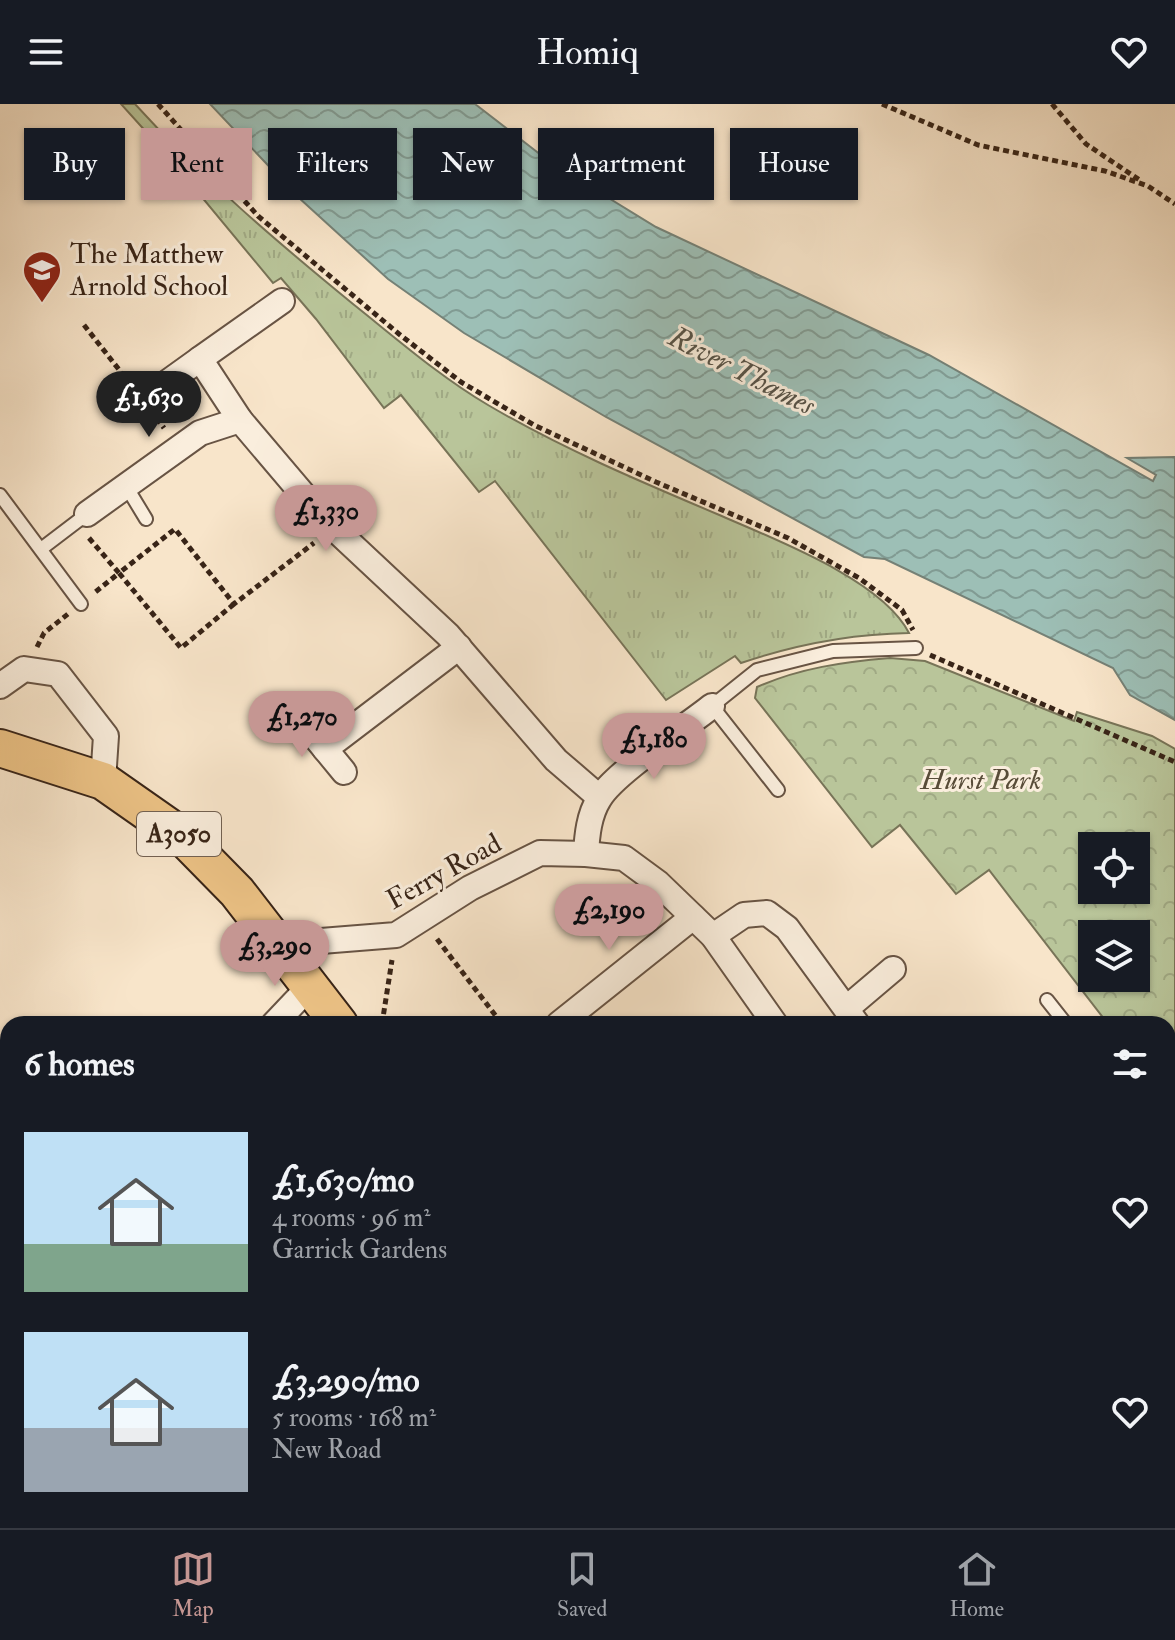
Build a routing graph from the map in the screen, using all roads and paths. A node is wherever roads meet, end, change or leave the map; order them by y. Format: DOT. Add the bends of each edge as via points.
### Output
graph roads {
  1 [pos="158,104"];
  2 [pos="882,104"];
  3 [pos="1052,104"];
  4 [pos="1148,186"];
  5 [pos="1175,204"];
  6 [pos="282,301"];
  7 [pos="84,325"];
  8 [pos="200,359"];
  9 [pos="161,387"];
  10 [pos="240,420"];
  11 [pos="179,448"];
  12 [pos="126,486"];
  13 [pos="0,495"];
  14 [pos="87,514"];
  15 [pos="146,519"];
  16 [pos="334,528"];
  17 [pos="41,549"];
  18 [pos="81,604"];
  19 [pos="234,604"];
  20 [pos="459,647"];
  21 [pos="916,648"];
  22 [pos="0,686"];
  23 [pos="712,706"];
  24 [pos="298,716"];
  25 [pos="0,748"];
  26 [pos="325,749"];
  27 [pos="1175,762"];
  28 [pos="344,772"];
  29 [pos="103,781"];
  30 [pos="778,790"];
  31 [pos="599,797"];
  32 [pos="586,854"];
  33 [pos="693,917"];
  34 [pos="422,920"];
  35 [pos="396,935"];
  36 [pos="713,936"];
  37 [pos="283,951"];
  38 [pos="893,969"];
  39 [pos="310,986"];
  40 [pos="1047,1000"];
  41 [pos="282,1016"];
  42 [pos="333,1016"];
  43 [pos="383,1016"];
  44 [pos="496,1016"];
  45 [pos="569,1016"];
  46 [pos="769,1016"];
  47 [pos="852,1016"];
  48 [pos="1060,1016"];
  1 -- 21 [label="path" via="258,216 461,382 534,425 788,538 859,578 902,610"];
  2 -- 4 [label="path" via="978,145 1105,171"];
  3 -- 4 [label="path" via="1086,144"];
  4 -- 5 [label="path"];
  6 -- 8 [label="street"];
  7 -- 11 [label="path"];
  8 -- 9 [label="street"];
  8 -- 10 [label="street"];
  10 -- 11 [label="street" via="200,433"];
  10 -- 16 [label="street"];
  11 -- 12 [label="street"];
  12 -- 14 [label="street"];
  12 -- 15 [label="lane"];
  13 -- 17 [label="lane"];
  14 -- 17 [label="lane"];
  16 -- 19 [label="path"];
  16 -- 20 [label="street"];
  17 -- 18 [label="lane"];
  19 -- 19 [label="path" via="175,529 119,573 181,648"];
  20 -- 26 [label="street"];
  20 -- 31 [label="street" via="556,760"];
  21 -- 23 [label="lane" via="833,651 757,670"];
  21 -- 27 [label="path"];
  22 -- 29 [label="street" via="24,669 58,674 106,736"];
  23 -- 30 [label="lane"];
  23 -- 31 [label="street"];
  24 -- 26 [label="street"];
  25 -- 29 [label="main road, A3050"];
  26 -- 28 [label="street"];
  29 -- 37 [label="main road, A3050" via="183,837 237,892"];
  31 -- 32 [label="street"];
  32 -- 33 [label="street, Ferry Road" via="624,858"];
  32 -- 34 [label="street, Ferry Road" via="540,853 470,888"];
  33 -- 36 [label="street, Ferry Road"];
  33 -- 45 [label="street"];
  34 -- 35 [label="street, Ferry Road"];
  34 -- 44 [label="path"];
  35 -- 37 [label="street, Ferry Road" via="321,941"];
  35 -- 43 [label="path"];
  36 -- 46 [label="street, Ferry Road"];
  36 -- 47 [label="street" via="744,915 767,913 787,928"];
  37 -- 39 [label="main road, A3050"];
  38 -- 47 [label="street"];
  39 -- 41 [label="street"];
  39 -- 42 [label="main road, A3050"];
  40 -- 48 [label="lane"];
}
